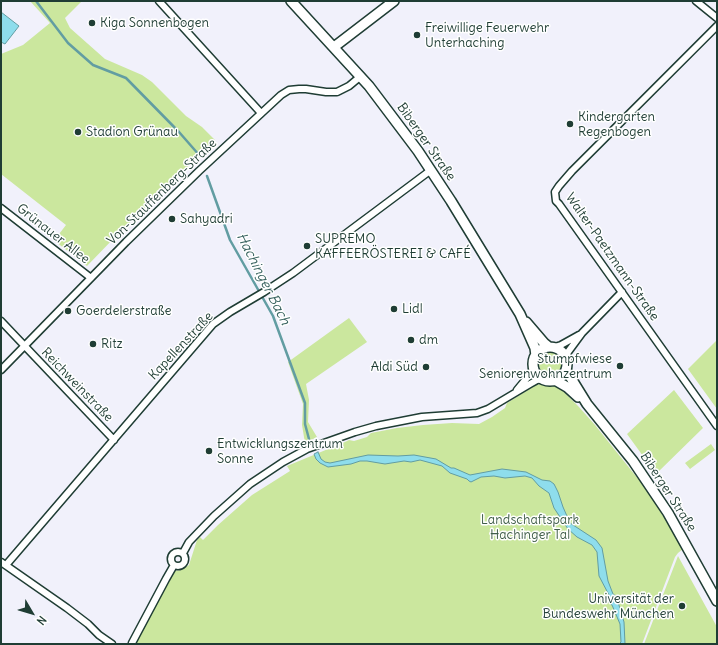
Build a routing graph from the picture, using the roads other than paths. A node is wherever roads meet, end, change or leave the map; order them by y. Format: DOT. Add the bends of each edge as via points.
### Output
graph roads {
  1 [pos="160,1"];
  2 [pos="291,1"];
  3 [pos="394,1"];
  4 [pos="696,1"];
  5 [pos="717,18"];
  6 [pos="717,26"];
  7 [pos="334,47"];
  8 [pos="361,76"];
  9 [pos="261,113"];
  10 [pos="431,170"];
  11 [pos="1,208"];
  12 [pos="91,278"];
  13 [pos="622,292"];
  14 [pos="520,314"];
  15 [pos="1,321"];
  16 [pos="582,333"];
  17 [pos="25,346"];
  18 [pos="552,347"];
  19 [pos="536,356"];
  20 [pos="566,358"];
  21 [pos="534,367"];
  22 [pos="1,370"];
  23 [pos="566,370"];
  24 [pos="543,379"];
  25 [pos="555,380"];
  26 [pos="514,393"];
  27 [pos="587,404"];
  28 [pos="717,426"];
  29 [pos="114,440"];
  30 [pos="183,553"];
  31 [pos="4,564"];
  32 [pos="174,565"];
  33 [pos="717,602"];
  34 [pos="132,643"];
  35 [pos="112,644"];
  1 -- 9 [label="street"];
  2 -- 7 [label="main road, Biberger Straße"];
  3 -- 7 [label="main road"];
  4 -- 5 [label="street"];
  6 -- 13 [label="street, Walter-Paetzmann-Straße" via="572,171 555,192 556,201"];
  7 -- 8 [label="main road, Biberger Straße"];
  8 -- 9 [label="street, Von-Stauffenberg-Straße" via="337,92 289,90"];
  8 -- 10 [label="main road, Biberger Straße"];
  9 -- 12 [label="street, Von-Stauffenberg-Straße"];
  10 -- 14 [label="main road, Biberger Straße"];
  10 -- 29 [label="street, Kapellenstraße" via="302,266 213,324"];
  11 -- 12 [label="street, Grünauer Allee"];
  12 -- 17 [label="street, Von-Stauffenberg-Straße"];
  13 -- 16 [label="street"];
  13 -- 28 [label="street, Walter-Paetzmann-Straße"];
  14 -- 18 [label="main road, Biberger Straße" via="544,343"];
  14 -- 19 [label="main road, Biberger Straße"];
  15 -- 17 [label="street"];
  16 -- 18 [label="street" via="561,346"];
  16 -- 20 [label="street"];
  17 -- 22 [label="street, Von-Stauffenberg-Straße"];
  17 -- 29 [label="street, Reichweinstraße"];
  18 -- 19 [label="main road" via="544,348"];
  18 -- 20 [label="main road" via="560,350"];
  19 -- 21 [label="main road"];
  20 -- 23 [label="main road"];
  21 -- 24 [label="main road"];
  21 -- 26 [label="street"];
  23 -- 25 [label="main road"];
  23 -- 27 [label="main road, Biberger Straße"];
  24 -- 25 [label="main road"];
  24 -- 26 [label="street"];
  25 -- 27 [label="main road, Biberger Straße"];
  26 -- 30 [label="street" via="477,413 422,417 376,426 307,449 250,484 214,516 189,542"];
  27 -- 33 [label="main road, Biberger Straße" via="633,461 656,495 686,543"];
  29 -- 31 [label="street, Kapellenstraße"];
  30 -- 32 [label="street" via="184,563"];
  30 -- 32 [label="street" via="172,554 171,561"];
  31 -- 35 [label="street" via="67,608"];
  32 -- 34 [label="street"];
}
